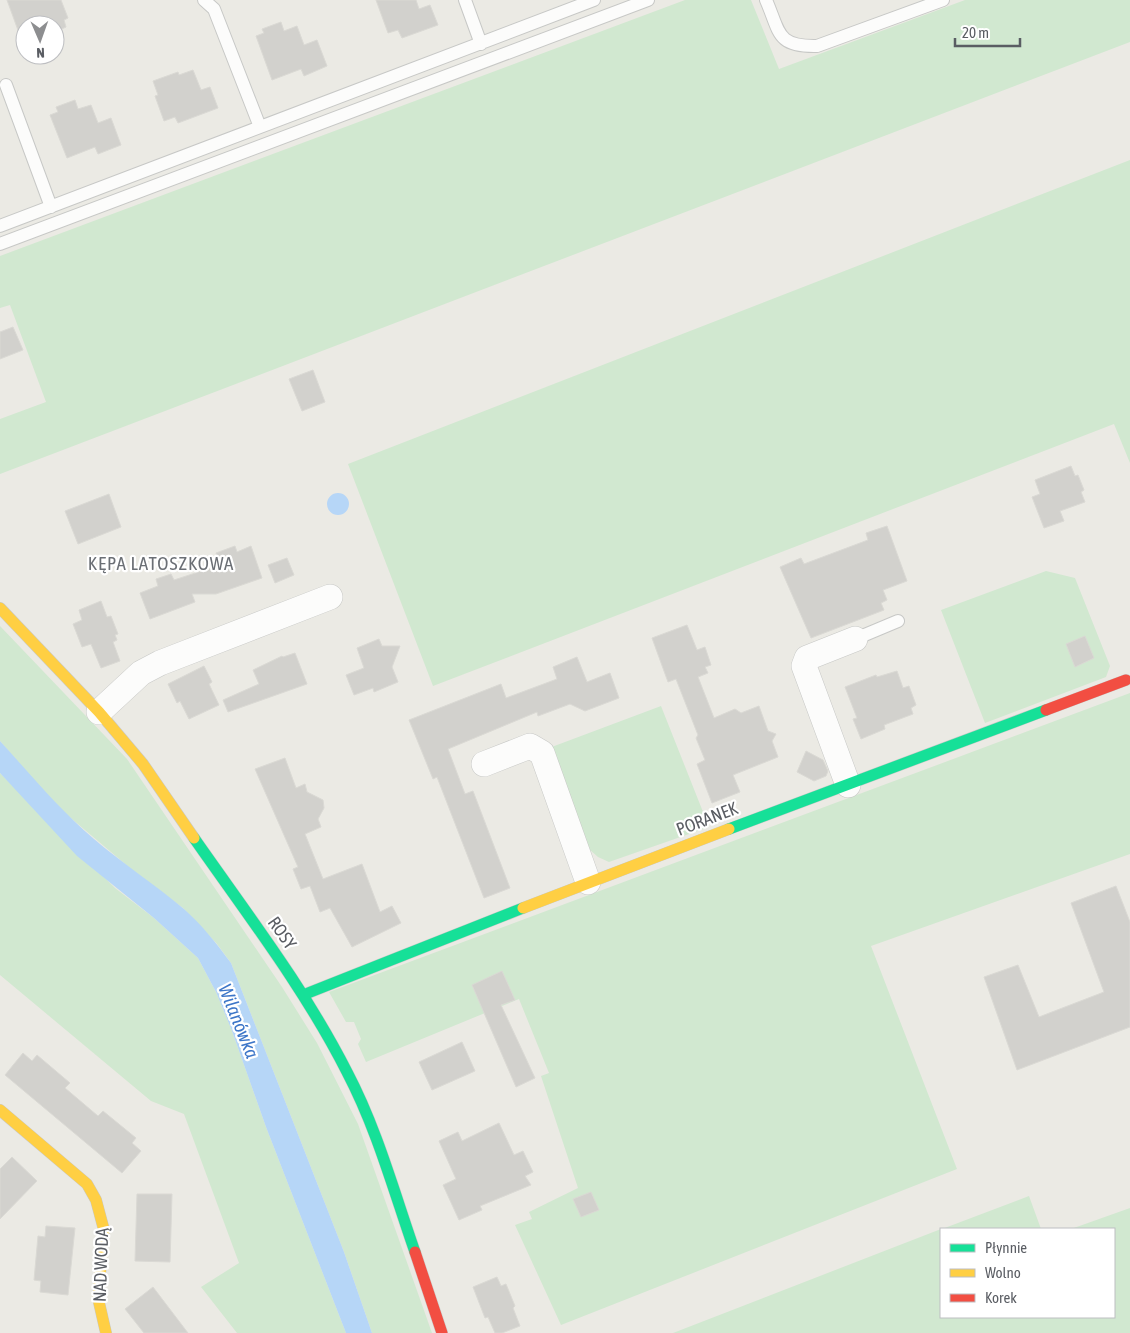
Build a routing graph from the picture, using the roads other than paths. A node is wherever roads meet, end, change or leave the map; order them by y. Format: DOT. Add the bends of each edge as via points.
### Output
graph roads {
  1 [pos="465,0"];
  2 [pos="594,0"];
  3 [pos="648,0"];
  4 [pos="766,0"];
  5 [pos="943,0"];
  6 [pos="212,3"];
  7 [pos="481,44"];
  8 [pos="6,85"];
  9 [pos="260,127"];
  10 [pos="51,206"];
  11 [pos="0,226"];
  12 [pos="0,244"];
  13 [pos="330,597"];
  14 [pos="0,608"];
  15 [pos="898,621"];
  16 [pos="855,638"];
  17 [pos="1126,680"];
  18 [pos="98,712"];
  19 [pos="484,764"];
  20 [pos="848,785"];
  21 [pos="588,882"];
  22 [pos="303,995"];
  23 [pos="2,1117"];
  24 [pos="106,1333"];
  25 [pos="442,1333"];
  1 -- 7 [label="lane"];
  2 -- 7 [label="lane"];
  3 -- 12 [label="lane"];
  4 -- 5 [label="lane" via="779,33 787,43 802,46 817,46"];
  6 -- 9 [label="lane"];
  7 -- 9 [label="lane"];
  8 -- 10 [label="lane"];
  9 -- 10 [label="lane"];
  10 -- 11 [label="lane"];
  13 -- 18 [label="street" via="160,663 135,678"];
  14 -- 18 [label="street, ROSY"];
  15 -- 16 [label="lane"];
  16 -- 20 [label="street" via="806,658 804,666"];
  17 -- 20 [label="street, PORANEK"];
  18 -- 22 [label="street, ROSY" via="143,764"];
  19 -- 21 [label="street" via="530,746 542,753"];
  20 -- 21 [label="street, PORANEK"];
  21 -- 22 [label="street, PORANEK"];
  22 -- 25 [label="street, ROSY" via="347,1070 367,1113"];
  23 -- 24 [label="street, NAD WODĄ" via="87,1184 96,1200 104,1230 98,1298"];
}
